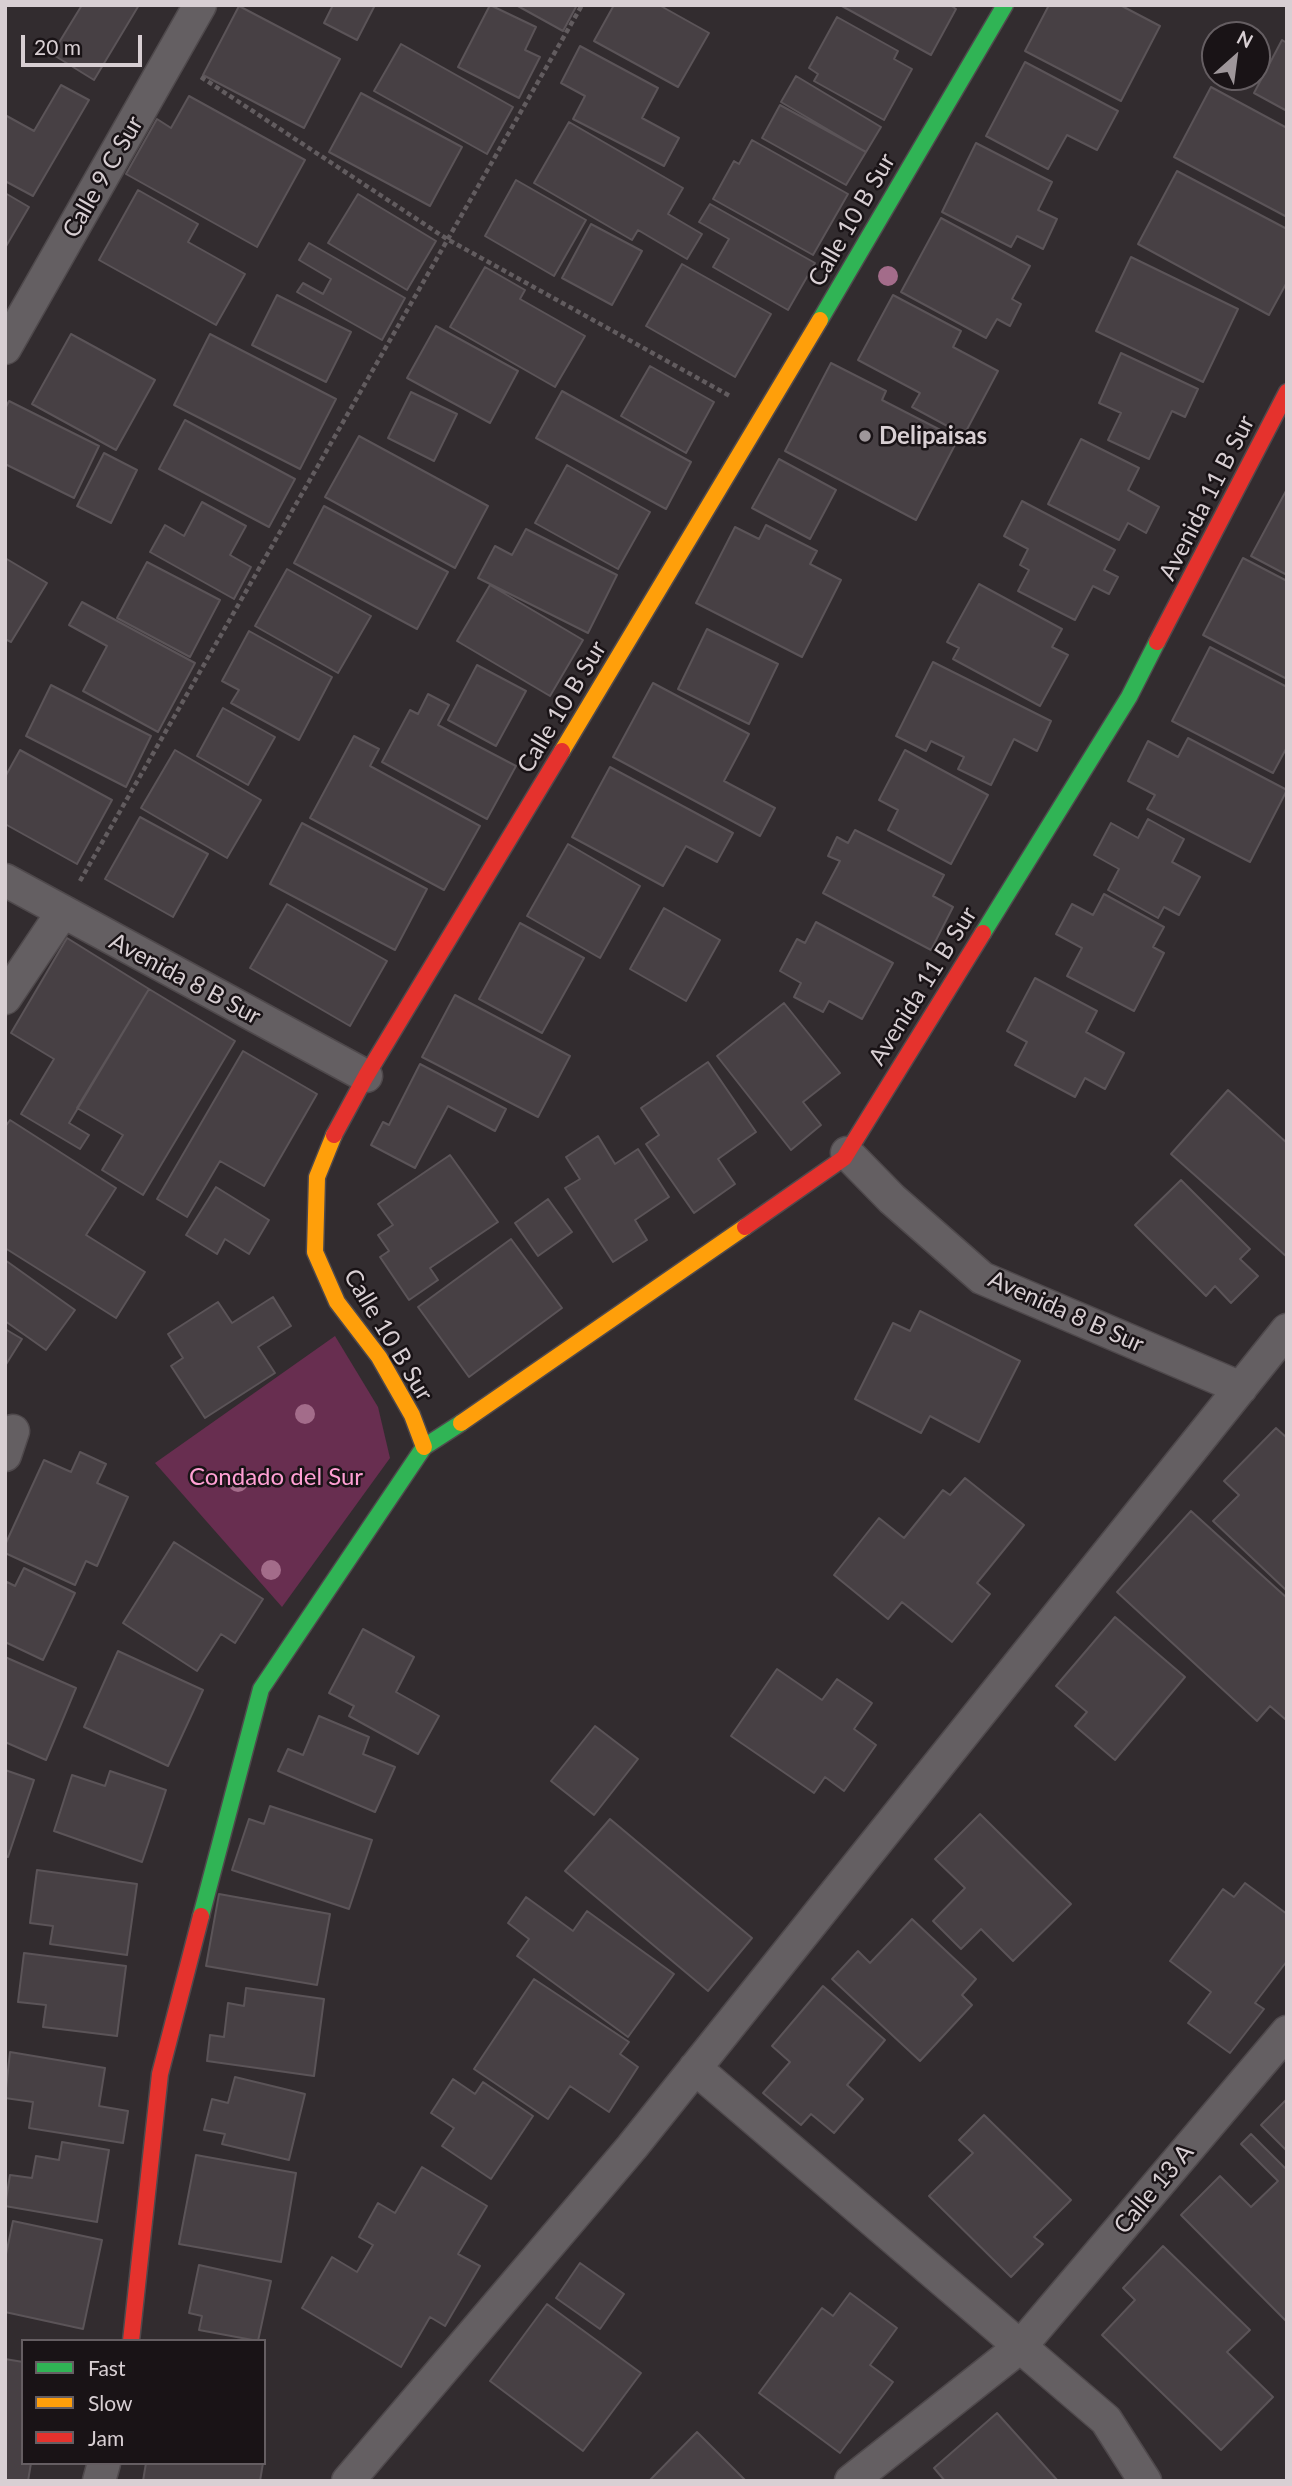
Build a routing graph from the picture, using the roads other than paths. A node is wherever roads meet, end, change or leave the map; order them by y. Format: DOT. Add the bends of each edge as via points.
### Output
graph roads {
  1 [pos="200,5"];
  2 [pos="1005,5"];
  3 [pos="5,348"];
  4 [pos="1287,392"];
  5 [pos="5,880"];
  6 [pos="62,913"];
  7 [pos="5,998"];
  8 [pos="366,1076"];
  9 [pos="847,1153"];
  10 [pos="1287,1330"];
  11 [pos="1241,1388"];
  12 [pos="424,1447"];
  13 [pos="1287,2032"];
  14 [pos="695,2068"];
  15 [pos="131,2339"];
  16 [pos="1020,2347"];
  17 [pos="348,2481"];
  18 [pos="851,2481"];
  19 [pos="1146,2481"];
  1 -- 3 [label="street, Calle 9 C Sur"];
  2 -- 8 [label="street, Calle 10 B Sur" via="764,416"];
  4 -- 9 [label="street, Avenida 11 B Sur" via="1129,697"];
  5 -- 6 [label="street, Avenida 8 B Sur"];
  6 -- 7 [label="street"];
  6 -- 8 [label="street, Avenida 8 B Sur"];
  8 -- 12 [label="street, Calle 10 B Sur" via="317,1177 315,1252 337,1302 379,1357 412,1415"];
  9 -- 11 [label="street, Avenida 8 B Sur" via="982,1278"];
  9 -- 12 [label="street, Avenida 11 B Sur"];
  10 -- 11 [label="street"];
  11 -- 14 [label="street"];
  12 -- 15 [label="street" via="261,1689 160,2074"];
  13 -- 16 [label="street, Calle 13 A"];
  14 -- 16 [label="street"];
  14 -- 17 [label="street"];
  16 -- 18 [label="street, Calle 13 A"];
  16 -- 19 [label="street" via="1106,2420"];
}
